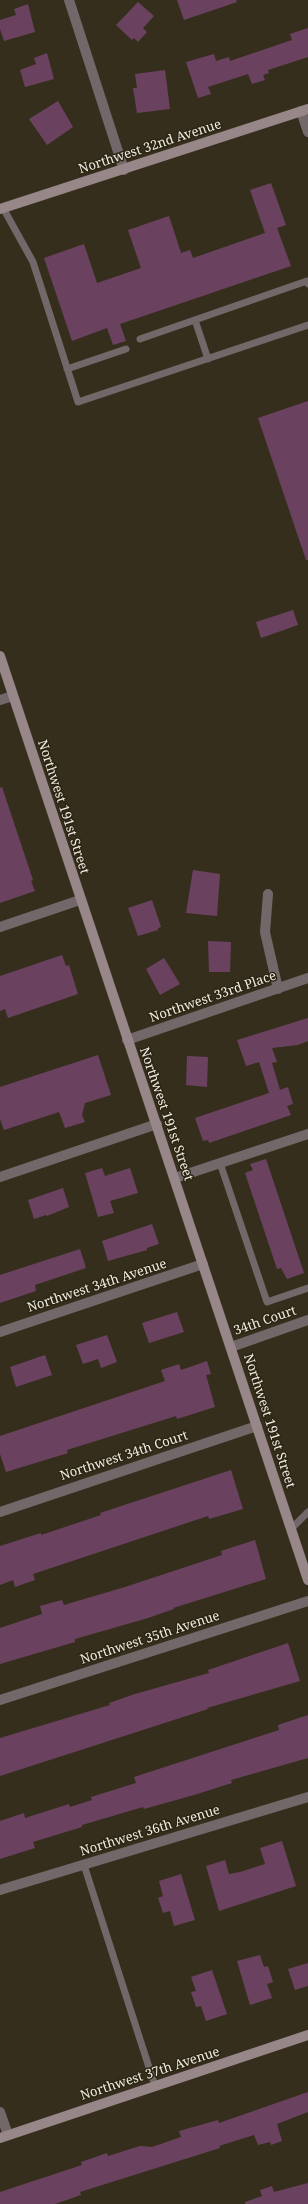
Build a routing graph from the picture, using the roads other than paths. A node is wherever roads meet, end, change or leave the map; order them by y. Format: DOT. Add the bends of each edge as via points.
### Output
graph roads {
  1 [pos="69,0"];
  2 [pos="305,110"];
  3 [pos="308,132"];
  4 [pos="124,170"];
  5 [pos="1,208"];
  6 [pos="308,284"];
  7 [pos="195,320"];
  8 [pos="308,325"];
  9 [pos="140,339"];
  10 [pos="126,349"];
  11 [pos="208,359"];
  12 [pos="68,370"];
  13 [pos="0,656"];
  14 [pos="13,696"];
  15 [pos="0,700"];
  16 [pos="268,894"];
  17 [pos="80,900"];
  18 [pos="0,927"];
  19 [pos="308,978"];
  20 [pos="278,989"];
  21 [pos="127,1040"];
  22 [pos="157,1124"];
  23 [pos="308,1134"];
  24 [pos="220,1163"];
  25 [pos="0,1177"];
  26 [pos="175,1178"];
  27 [pos="203,1264"];
  28 [pos="308,1288"];
  29 [pos="308,1320"];
  30 [pos="0,1332"];
  31 [pos="231,1347"];
  32 [pos="257,1426"];
  33 [pos="0,1512"];
  34 [pos="308,1512"];
  35 [pos="291,1529"];
  36 [pos="308,1579"];
  37 [pos="308,1601"];
  38 [pos="0,1700"];
  39 [pos="308,1797"];
  40 [pos="84,1865"];
  41 [pos="0,1890"];
  42 [pos="308,2035"];
  43 [pos="155,2086"];
  44 [pos="0,2112"];
  45 [pos="4,2137"];
  1 -- 4 [label="street"];
  2 -- 3 [label="street"];
  2 -- 4 [label="street, Northwest 32nd Avenue"];
  4 -- 5 [label="street, Northwest 32nd Avenue"];
  5 -- 12 [label="lane" via="33,262"];
  6 -- 7 [label="lane" via="307,280"];
  7 -- 9 [label="lane"];
  7 -- 11 [label="lane"];
  8 -- 11 [label="lane"];
  10 -- 12 [label="lane"];
  11 -- 12 [label="lane" via="78,402"];
  13 -- 14 [label="street, Northwest 191st Street"];
  14 -- 15 [label="street"];
  14 -- 17 [label="street, Northwest 191st Street"];
  16 -- 20 [label="street" via="265,932"];
  17 -- 18 [label="street"];
  17 -- 21 [label="street, Northwest 191st Street"];
  19 -- 20 [label="street, Northwest 33rd Place"];
  20 -- 21 [label="street, Northwest 33rd Place"];
  21 -- 22 [label="street, Northwest 191st Street"];
  22 -- 25 [label="street"];
  22 -- 26 [label="street, Northwest 191st Street"];
  23 -- 24 [label="street"];
  24 -- 26 [label="street"];
  24 -- 28 [label="lane" via="267,1302"];
  26 -- 27 [label="street, Northwest 191st Street"];
  27 -- 30 [label="street, Northwest 34th Avenue"];
  27 -- 31 [label="street, Northwest 191st Street"];
  29 -- 31 [label="street, 34th Court"];
  31 -- 32 [label="street, Northwest 191st Street"];
  32 -- 33 [label="street, Northwest 34th Court"];
  32 -- 35 [label="street, Northwest 191st Street"];
  34 -- 35 [label="lane"];
  35 -- 36 [label="street, Northwest 191st Street"];
  37 -- 38 [label="street, Northwest 35th Avenue"];
  39 -- 40 [label="street, Northwest 36th Avenue"];
  40 -- 41 [label="street, Northwest 36th Avenue"];
  40 -- 43 [label="lane"];
  42 -- 43 [label="street, Northwest 37th Avenue"];
  43 -- 45 [label="street, Northwest 37th Avenue"];
  44 -- 45 [label="street"];
}
